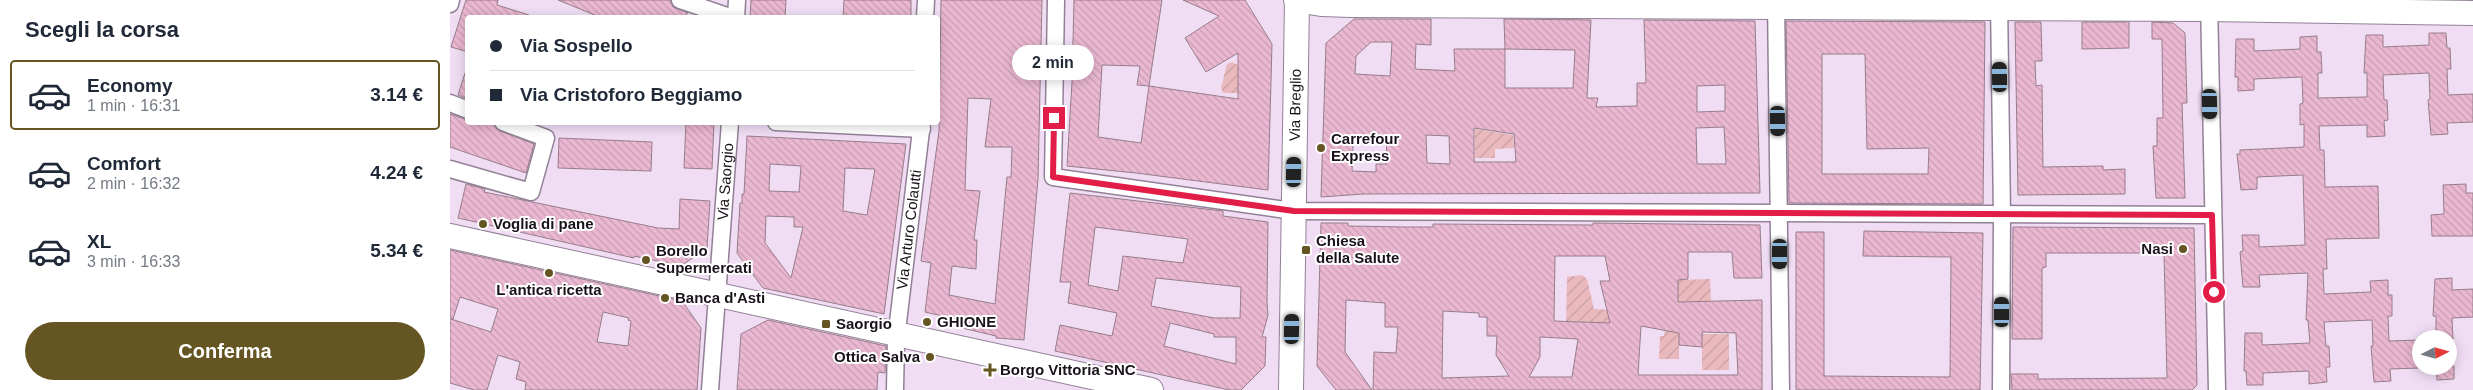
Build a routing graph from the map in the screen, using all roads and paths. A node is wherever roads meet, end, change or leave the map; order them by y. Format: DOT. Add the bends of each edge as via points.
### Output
graph roads {
  1 [pos="451,0"];
  2 [pos="680,0"];
  3 [pos="737,0"];
  4 [pos="926,0"];
  5 [pos="1056,0"];
  6 [pos="1297,0"];
  7 [pos="1448,2"];
  8 [pos="1621,3"];
  9 [pos="1776,3"];
  10 [pos="450,4"];
  11 [pos="1999,4"];
  12 [pos="2209,4"];
  13 [pos="2473,13"];
  14 [pos="725,15"];
  15 [pos="734,15"];
  16 [pos="925,15"];
  17 [pos="450,103"];
  18 [pos="465,109"];
  19 [pos="511,125"];
  20 [pos="730,125"];
  21 [pos="886,125"];
  22 [pos="922,126"];
  23 [pos="450,169"];
  24 [pos="1294,211"];
  25 [pos="1780,214"];
  26 [pos="2002,215"];
  27 [pos="2212,215"];
  28 [pos="450,236"];
  29 [pos="716,294"];
  30 [pos="897,336"];
  31 [pos="1087,383"];
  32 [pos="710,390"];
  33 [pos="895,390"];
  34 [pos="1151,390"];
  35 [pos="1291,390"];
  36 [pos="1781,390"];
  37 [pos="2001,390"];
  38 [pos="2217,390"];
  1 -- 10 [label="street"];
  2 -- 14 [label="street"];
  3 -- 15 [label="street"];
  4 -- 16 [label="street"];
  5 -- 24 [label="street" via="1053,177"];
  6 -- 7 [label="street" via="1320,4"];
  6 -- 24 [label="street, Via Breglio"];
  7 -- 8 [label="street"];
  8 -- 9 [label="street"];
  9 -- 11 [label="street"];
  9 -- 25 [label="street"];
  11 -- 12 [label="street"];
  11 -- 26 [label="street"];
  12 -- 13 [label="street"];
  12 -- 27 [label="street"];
  17 -- 18 [label="street"];
  19 -- 23 [label="street" via="546,138 531,192"];
  20 -- 29 [label="street, Via Saorgio"];
  21 -- 22 [label="street"];
  22 -- 30 [label="street, Via Arturo Colautti"];
  24 -- 25 [label="street"];
  24 -- 35 [label="street, Via Breglio"];
  25 -- 26 [label="street"];
  25 -- 36 [label="street"];
  26 -- 27 [label="street"];
  26 -- 37 [label="street"];
  27 -- 38 [label="street"];
  28 -- 29 [label="street"];
  29 -- 30 [label="street"];
  29 -- 32 [label="street, Via Saorgio"];
  30 -- 31 [label="street"];
  30 -- 33 [label="street, Via Arturo Colautti"];
  31 -- 34 [label="street"];
}
